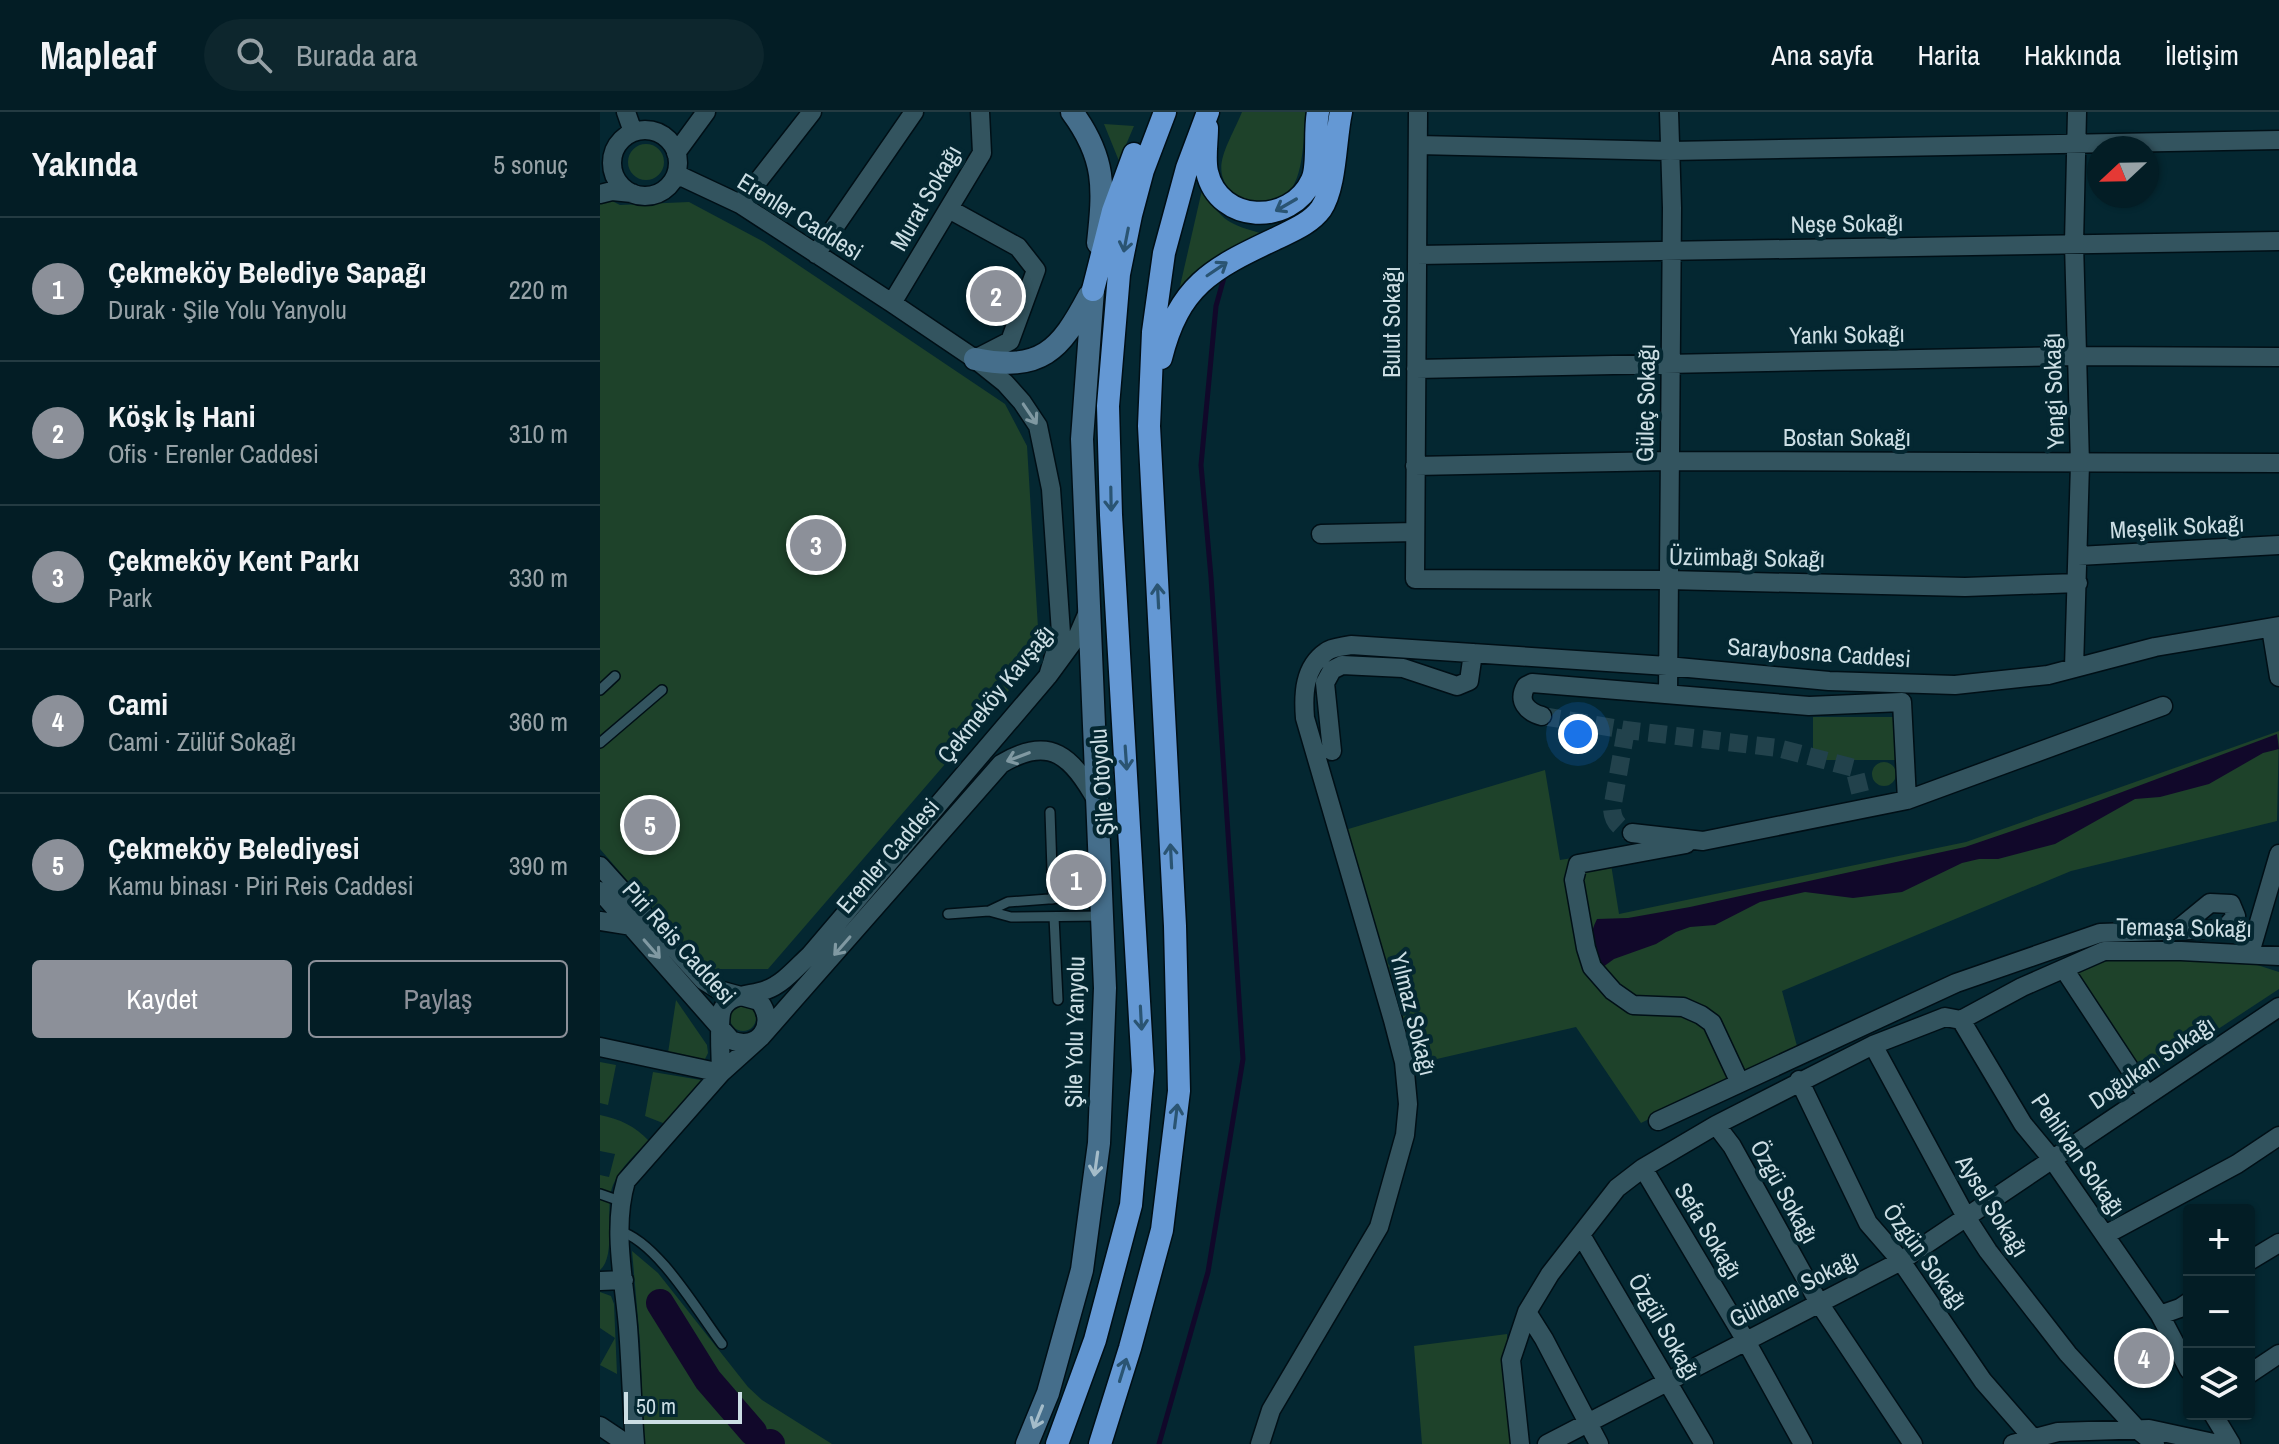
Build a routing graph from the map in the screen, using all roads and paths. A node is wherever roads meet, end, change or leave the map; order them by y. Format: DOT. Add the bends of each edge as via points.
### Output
graph roads {
  1 [pos="626,112"];
  2 [pos="706,112"];
  3 [pos="812,112"];
  4 [pos="914,112"];
  5 [pos="980,112"];
  6 [pos="1072,112"];
  7 [pos="1159,112"];
  8 [pos="1165,112"];
  9 [pos="1318,112"];
  10 [pos="1341,112"];
  11 [pos="1418,112"];
  12 [pos="1669,112"];
  13 [pos="2077,112"];
  14 [pos="1207,113"];
  15 [pos="633,132"];
  16 [pos="2279,140"];
  17 [pos="2077,143"];
  18 [pos="1418,145"];
  19 [pos="1670,151"];
  20 [pos="676,153"];
  21 [pos="606,164"];
  22 [pos="676,174"];
  23 [pos="632,193"];
  24 [pos="600,194"];
  25 [pos="740,204"];
  26 [pos="949,209"];
  27 [pos="2279,241"];
  28 [pos="2074,243"];
  29 [pos="1671,251"];
  30 [pos="816,254"];
  31 [pos="1417,255"];
  32 [pos="1093,290"];
  33 [pos="892,303"];
  34 [pos="2076,356"];
  35 [pos="2279,357"];
  36 [pos="975,359"];
  37 [pos="1670,362"];
  38 [pos="1416,369"];
  39 [pos="1150,410"];
  40 [pos="1668,461"];
  41 [pos="2279,463"];
  42 [pos="2080,464"];
  43 [pos="1415,466"];
  44 [pos="1415,532"];
  45 [pos="1321,534"];
  46 [pos="2279,545"];
  47 [pos="2078,556"];
  48 [pos="1415,579"];
  49 [pos="1668,580"];
  50 [pos="2078,583"];
  51 [pos="1089,611"];
  52 [pos="2275,627"];
  53 [pos="1351,645"];
  54 [pos="1473,653"];
  55 [pos="1667,666"];
  56 [pos="2074,668"];
  57 [pos="615,676"];
  58 [pos="1048,676"];
  59 [pos="2279,677"];
  60 [pos="600,690"];
  61 [pos="662,690"];
  62 [pos="1668,694"];
  63 [pos="2131,705"];
  64 [pos="2163,706"];
  65 [pos="1542,716"];
  66 [pos="600,743"];
  67 [pos="1332,751"];
  68 [pos="2016,760"];
  69 [pos="1907,800"];
  70 [pos="1097,802"];
  71 [pos="1050,812"];
  72 [pos="1632,833"];
  73 [pos="1703,841"];
  74 [pos="2279,854"];
  75 [pos="600,866"];
  76 [pos="600,891"];
  77 [pos="1053,899"];
  78 [pos="1040,900"];
  79 [pos="1102,906"];
  80 [pos="989,911"];
  81 [pos="948,914"];
  82 [pos="1041,917"];
  83 [pos="1054,917"];
  84 [pos="600,921"];
  85 [pos="632,926"];
  86 [pos="2177,930"];
  87 [pos="2250,953"];
  88 [pos="2279,956"];
  89 [pos="2064,969"];
  90 [pos="745,996"];
  91 [pos="1058,1000"];
  92 [pos="2279,1007"];
  93 [pos="1961,1020"];
  94 [pos="722,1028"];
  95 [pos="761,1037"];
  96 [pos="1873,1045"];
  97 [pos="600,1047"];
  98 [pos="721,1073"];
  99 [pos="1799,1080"];
  100 [pos="1740,1083"];
  101 [pos="2147,1095"];
  102 [pos="1658,1121"];
  103 [pos="1716,1125"];
  104 [pos="2279,1136"];
  105 [pos="2052,1159"];
  106 [pos="1643,1168"];
  107 [pos="600,1194"];
  108 [pos="620,1201"];
  109 [pos="1966,1217"];
  110 [pos="619,1231"];
  111 [pos="1581,1235"];
  112 [pos="2105,1235"];
  113 [pos="2279,1243"];
  114 [pos="2255,1257"];
  115 [pos="1901,1261"];
  116 [pos="624,1280"];
  117 [pos="600,1281"];
  118 [pos="1819,1303"];
  119 [pos="2183,1306"];
  120 [pos="1527,1312"];
  121 [pos="2160,1315"];
  122 [pos="1746,1341"];
  123 [pos="722,1344"];
  124 [pos="2279,1354"];
  125 [pos="2183,1359"];
  126 [pos="2255,1370"];
  127 [pos="1668,1381"];
  128 [pos="2217,1420"];
  129 [pos="1587,1423"];
  130 [pos="600,1426"];
  131 [pos="2138,1430"];
  132 [pos="2036,1442"];
  133 [pos="627,1444"];
  134 [pos="635,1444"];
  135 [pos="1027,1444"];
  136 [pos="1057,1444"];
  137 [pos="1100,1444"];
  138 [pos="1260,1444"];
  139 [pos="1520,1444"];
  140 [pos="1547,1444"];
  141 [pos="1599,1444"];
  142 [pos="1704,1444"];
  143 [pos="1803,1444"];
  144 [pos="1913,1444"];
  145 [pos="2013,1444"];
  146 [pos="2155,1444"];
  147 [pos="2218,1444"];
  148 [pos="2231,1444"];
  1 -- 15 [label="street"];
  2 -- 20 [label="street"];
  3 -- 25 [label="street"];
  4 -- 30 [label="street"];
  5 -- 26 [label="street, Murat Sokağı" via="982,153"];
  6 -- 32 [label="main road" via="1089,137 1102,179"];
  7 -- 32 [label="highway" via="1128,169"];
  8 -- 136 [label="highway, Şile Otoyolu, one-way" via="1143,170 1119,274 1108,406 1143,1071 1131,1205 1095,1340"];
  9 -- 14 [label="highway, one-way" via="1314,178 1293,203 1262,214 1233,207 1213,186 1207,171"];
  39 -- 10 [label="highway, one-way" via="1167,334 1190,293 1220,266 1296,228 1323,207"];
  11 -- 18 [label="street, Bulut Sokağı"];
  12 -- 19 [label="street, Güleç Sokağı"];
  13 -- 17 [label="street, Yengi Sokağı"];
  14 -- 39 [label="highway" via="1164,253"];
  15 -- 20 [label="street" via="655,131"];
  15 -- 21 [label="street"];
  16 -- 17 [label="street"];
  17 -- 19 [label="street"];
  17 -- 28 [label="street, Yengi Sokağı"];
  18 -- 19 [label="street"];
  18 -- 31 [label="street, Bulut Sokağı"];
  19 -- 29 [label="street, Güleç Sokağı"];
  20 -- 22 [label="street"];
  21 -- 23 [label="street"];
  22 -- 23 [label="street" via="653,195"];
  22 -- 25 [label="street, Erenler Caddesi"];
  23 -- 24 [label="street"];
  25 -- 30 [label="street, Erenler Caddesi"];
  26 -- 33 [label="street, Murat Sokağı"];
  26 -- 36 [label="street" via="1018,247 1036,270 1010,341"];
  27 -- 28 [label="street, Neşe Sokağı"];
  28 -- 29 [label="street, Neşe Sokağı"];
  28 -- 34 [label="street, Yengi Sokağı"];
  29 -- 31 [label="street, Neşe Sokağı"];
  29 -- 37 [label="street, Güleç Sokağı"];
  30 -- 33 [label="street, Erenler Caddesi"];
  31 -- 38 [label="street, Bulut Sokağı"];
  32 -- 36 [label="main road" via="1057,347 1002,365"];
  32 -- 51 [label="main road" via="1082,439"];
  33 -- 36 [label="street, Erenler Caddesi"];
  34 -- 35 [label="street, Yankı Sokağı"];
  34 -- 37 [label="street, Yankı Sokağı"];
  34 -- 42 [label="street, Yengi Sokağı"];
  36 -- 58 [label="street, Erenler Caddesi, one-way" via="1005,383 1038,426 1051,489 1061,633"];
  37 -- 38 [label="street, Yankı Sokağı"];
  37 -- 40 [label="street, Güleç Sokağı"];
  38 -- 43 [label="street, Bulut Sokağı"];
  137 -- 39 [label="highway, one-way" via="1162,1230 1179,1091"];
  40 -- 42 [label="street, Bostan Sokağı"];
  40 -- 43 [label="street, Bostan Sokağı"];
  40 -- 49 [label="street, Güleç Sokağı"];
  41 -- 42 [label="street, Bostan Sokağı"];
  42 -- 47 [label="street, Yengi Sokağı"];
  43 -- 44 [label="street, Bulut Sokağı"];
  44 -- 45 [label="street"];
  44 -- 48 [label="street, Bulut Sokağı"];
  46 -- 47 [label="street, Meşelik Sokağı"];
  47 -- 50 [label="street, Yengi Sokağı"];
  48 -- 49 [label="street, Üzümbağı Sokağı"];
  49 -- 50 [label="street, Üzümbağı Sokağı" via="1965,587"];
  49 -- 55 [label="street, Güleç Sokağı"];
  50 -- 56 [label="street, Yengi Sokağı"];
  51 -- 58 [label="street, Çekmeköy Kavşağı"];
  51 -- 70 [label="main road, Şile Yolu Yanyolu"];
  52 -- 56 [label="street, Saraybosna Caddesi" via="2155,647"];
  52 -- 59 [label="street"];
  53 -- 54 [label="street, Saraybosna Caddesi"];
  53 -- 138 [label="street, Yılmaz Sokağı" via="1327,650 1313,665 1303,692 1305,718 1404,1062 1405,1135 1379,1227 1271,1410"];
  54 -- 55 [label="street, Saraybosna Caddesi"];
  54 -- 67 [label="street" via="1469,681 1457,686 1403,668 1342,665 1332,670 1325,683"];
  55 -- 56 [label="street, Saraybosna Caddesi" via="1829,681 1955,685"];
  55 -- 62 [label="street, Güleç Sokağı"];
  57 -- 60 [label="lane"];
  58 -- 90 [label="street, Çekmeköy Kavşağı" via="810,955 783,980"];
  61 -- 66 [label="lane"];
  62 -- 65 [label="street" via="1532,683 1522,699 1532,713"];
  62 -- 69 [label="street" via="1809,706 1902,702"];
  63 -- 68 [label="street" via="2051,735"];
  64 -- 68 [label="street"];
  68 -- 69 [label="street"];
  69 -- 73 [label="street" via="1862,803"];
  70 -- 79 [label="main road, Şile Yolu Yanyolu"];
  70 -- 95 [label="street, Erenler Caddesi, one-way" via="1081,773 1059,753 1018,754 1001,764"];
  71 -- 77 [label="lane"];
  72 -- 73 [label="street"];
  73 -- 100 [label="street" via="1578,864 1574,880 1592,967 1633,1005 1683,1007 1712,1023"];
  74 -- 87 [label="street"];
  75 -- 90 [label="street" via="703,980"];
  76 -- 85 [label="street, Piri Reis Caddesi"];
  77 -- 78 [label="lane"];
  77 -- 79 [label="lane"];
  78 -- 80 [label="lane" via="1008,902"];
  78 -- 82 [label="lane"];
  79 -- 83 [label="lane"];
  79 -- 135 [label="main road, Şile Yolu Yanyolu, one-way" via="1105,988 1099,1143 1082,1270 1048,1393"];
  80 -- 81 [label="lane"];
  80 -- 82 [label="lane"];
  82 -- 83 [label="lane"];
  83 -- 91 [label="lane"];
  84 -- 85 [label="street"];
  85 -- 94 [label="street, Piri Reis Caddesi, one-way"];
  86 -- 100 [label="street" via="2100,933 1956,983"];
  87 -- 88 [label="street, Temaşa Sokağı"];
  87 -- 89 [label="street, Temaşa Sokağı" via="2104,951"];
  89 -- 93 [label="street, Temaşa Sokağı"];
  89 -- 101 [label="street"];
  90 -- 94 [label="street" via="725,1005"];
  90 -- 95 [label="street" via="759,1001 768,1015"];
  92 -- 101 [label="street, Doğukan Sokağı"];
  93 -- 96 [label="street" via="1945,1017"];
  93 -- 105 [label="street, Pehlivan Sokağı" via="2023,1124"];
  94 -- 95 [label="street" via="738,1043"];
  94 -- 98 [label="street"];
  95 -- 98 [label="street"];
  96 -- 99 [label="street"];
  96 -- 109 [label="street, Aysel Sokağı"];
  97 -- 98 [label="street"];
  98 -- 108 [label="street" via="626,1181"];
  99 -- 103 [label="street"];
  99 -- 115 [label="street, Özgün Sokağı" via="1868,1223"];
  100 -- 102 [label="street"];
  101 -- 105 [label="street, Doğukan Sokağı"];
  103 -- 106 [label="street"];
  103 -- 118 [label="street, Özgü Sokağı"];
  104 -- 112 [label="street"];
  105 -- 109 [label="street, Güldane Sokağı"];
  105 -- 112 [label="street, Pehlivan Sokağı"];
  106 -- 111 [label="street" via="1617,1188"];
  106 -- 122 [label="street, Sefa Sokağı"];
  107 -- 108 [label="lane"];
  108 -- 110 [label="street"];
  109 -- 115 [label="street, Güldane Sokağı"];
  109 -- 131 [label="street, Aysel Sokağı" via="2068,1354"];
  110 -- 116 [label="street"];
  110 -- 123 [label="lane" via="631,1234 662,1263"];
  111 -- 120 [label="street"];
  111 -- 127 [label="street, Özgül Sokağı"];
  112 -- 121 [label="street, Pehlivan Sokağı"];
  113 -- 114 [label="street"];
  115 -- 118 [label="street, Güldane Sokağı"];
  115 -- 132 [label="street, Özgün Sokağı" via="1983,1381"];
  116 -- 117 [label="street"];
  116 -- 134 [label="street"];
  118 -- 122 [label="street, Güldane Sokağı"];
  118 -- 144 [label="street, Özgü Sokağı"];
  119 -- 121 [label="street"];
  120 -- 129 [label="street"];
  120 -- 139 [label="street" via="1511,1360"];
  121 -- 125 [label="street, Pehlivan Sokağı"];
  122 -- 127 [label="street, Güldane Sokağı"];
  122 -- 143 [label="street, Sefa Sokağı"];
  124 -- 126 [label="street"];
  127 -- 129 [label="street, Güldane Sokağı"];
  127 -- 142 [label="street, Özgül Sokağı"];
  128 -- 148 [label="street"];
  129 -- 140 [label="street, Güldane Sokağı"];
  129 -- 141 [label="street"];
  130 -- 133 [label="street"];
  131 -- 132 [label="street" via="2058,1432"];
  131 -- 146 [label="street, Aysel Sokağı"];
  131 -- 147 [label="street"];
  132 -- 145 [label="street"];
}
